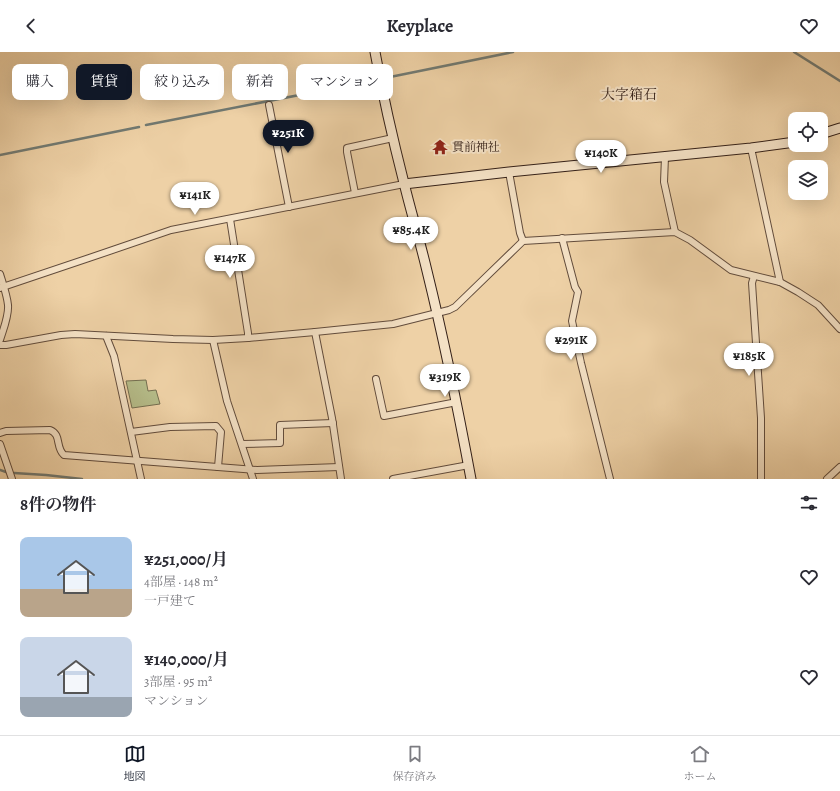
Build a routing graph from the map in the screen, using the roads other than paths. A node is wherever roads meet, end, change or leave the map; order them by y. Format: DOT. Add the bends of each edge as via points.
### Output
graph roads {
  1 [pos="375,52"];
  2 [pos="269,105"];
  3 [pos="840,128"];
  4 [pos="828,132"];
  5 [pos="393,138"];
  6 [pos="788,143"];
  7 [pos="751,148"];
  8 [pos="665,157"];
  9 [pos="509,172"];
  10 [pos="404,184"];
  11 [pos="355,193"];
  12 [pos="289,207"];
  13 [pos="230,219"];
  14 [pos="675,232"];
  15 [pos="562,238"];
  16 [pos="523,240"];
  17 [pos="0,274"];
  18 [pos="754,276"];
  19 [pos="780,282"];
  20 [pos="2,288"];
  21 [pos="438,313"];
  22 [pos="840,329"];
  23 [pos="315,332"];
  24 [pos="106,336"];
  25 [pos="248,338"];
  26 [pos="0,340"];
  27 [pos="213,340"];
  28 [pos="0,345"];
  29 [pos="376,379"];
  30 [pos="457,402"];
  31 [pos="333,423"];
  32 [pos="131,432"];
  33 [pos="0,433"];
  34 [pos="0,444"];
  35 [pos="242,444"];
  36 [pos="137,460"];
  37 [pos="469,465"];
  38 [pos="218,467"];
  39 [pos="339,467"];
  40 [pos="840,467"];
  41 [pos="250,470"];
  42 [pos="405,478"];
  43 [pos="12,479"];
  44 [pos="141,479"];
  45 [pos="253,479"];
  46 [pos="341,479"];
  47 [pos="393,479"];
  48 [pos="471,479"];
  49 [pos="610,479"];
  50 [pos="761,479"];
  51 [pos="827,479"];
  1 -- 5 [label="street"];
  2 -- 12 [label="street"];
  3 -- 4 [label="street"];
  5 -- 10 [label="street"];
  5 -- 11 [label="street" via="347,148"];
  6 -- 7 [label="street"];
  7 -- 8 [label="street"];
  7 -- 19 [label="street"];
  8 -- 9 [label="street"];
  8 -- 14 [label="street" via="664,182"];
  9 -- 10 [label="street"];
  9 -- 16 [label="street"];
  10 -- 11 [label="street"];
  10 -- 21 [label="street"];
  11 -- 12 [label="street"];
  12 -- 13 [label="street"];
  13 -- 20 [label="street" via="171,230"];
  13 -- 25 [label="street"];
  14 -- 15 [label="street"];
  14 -- 18 [label="street" via="731,270"];
  15 -- 16 [label="street"];
  15 -- 49 [label="street" via="578,292 572,321"];
  16 -- 21 [label="street" via="455,307"];
  17 -- 20 [label="street"];
  18 -- 19 [label="street"];
  18 -- 50 [label="street" via="752,282 761,418"];
  19 -- 22 [label="street" via="818,305"];
  20 -- 26 [label="street" via="8,306"];
  21 -- 23 [label="street" via="393,324"];
  21 -- 30 [label="street"];
  23 -- 25 [label="street"];
  23 -- 31 [label="street"];
  24 -- 27 [label="street"];
  24 -- 28 [label="street" via="60,335"];
  24 -- 32 [label="street" via="114,356"];
  25 -- 27 [label="street"];
  27 -- 35 [label="street" via="227,401"];
  29 -- 30 [label="street" via="384,416"];
  30 -- 37 [label="street"];
  31 -- 35 [label="street" via="280,425 280,443"];
  31 -- 39 [label="street"];
  32 -- 36 [label="street"];
  32 -- 38 [label="street" via="170,427 216,426 221,432"];
  33 -- 36 [label="street" via="50,430 57,436 60,451 64,454"];
  34 -- 43 [label="street"];
  35 -- 41 [label="street"];
  36 -- 38 [label="street"];
  36 -- 44 [label="street"];
  37 -- 42 [label="street"];
  37 -- 48 [label="street"];
  38 -- 41 [label="street"];
  39 -- 41 [label="street"];
  39 -- 46 [label="street"];
  40 -- 51 [label="street"];
  41 -- 45 [label="street"];
  42 -- 47 [label="street"];
}
